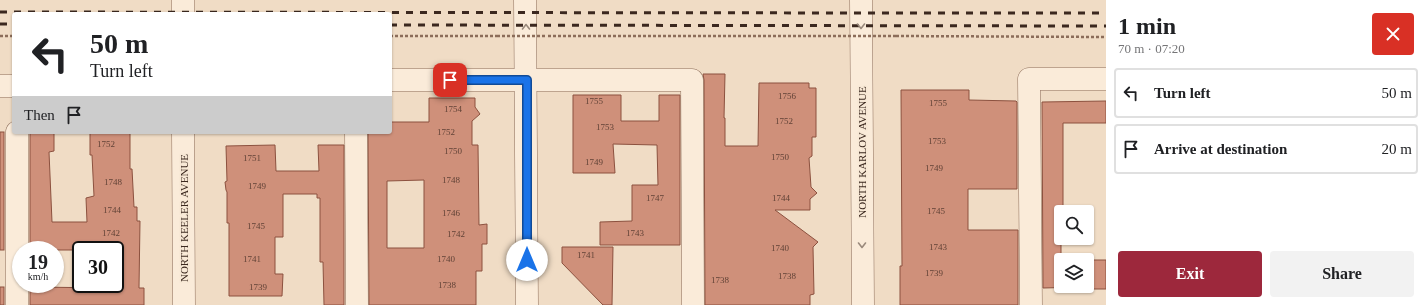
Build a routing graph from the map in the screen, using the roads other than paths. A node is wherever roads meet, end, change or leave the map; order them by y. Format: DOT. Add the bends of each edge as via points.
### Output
graph roads {
  1 [pos="183,0"];
  2 [pos="525,0"];
  3 [pos="861,0"];
  4 [pos="183,12"];
  5 [pos="1106,79"];
  6 [pos="392,80"];
  7 [pos="527,80"];
  8 [pos="0,86"];
  9 [pos="12,86"];
  10 [pos="17,134"];
  11 [pos="183,134"];
  12 [pos="356,134"];
  13 [pos="17,305"];
  14 [pos="184,305"];
  15 [pos="357,305"];
  16 [pos="528,305"];
  17 [pos="693,305"];
  18 [pos="863,305"];
  19 [pos="1030,305"];
  1 -- 4 [label="street"];
  7 -- 2 [label="street, one-way"];
  3 -- 18 [label="street, NORTH KARLOV AVENUE, one-way"];
  5 -- 19 [label="street" via="1029,79"];
  6 -- 7 [label="street"];
  7 -- 16 [label="street"];
  7 -- 17 [label="street" via="692,80"];
  8 -- 9 [label="street"];
  10 -- 13 [label="street"];
  11 -- 14 [label="street, NORTH KEELER AVENUE"];
  12 -- 15 [label="street"];
}
